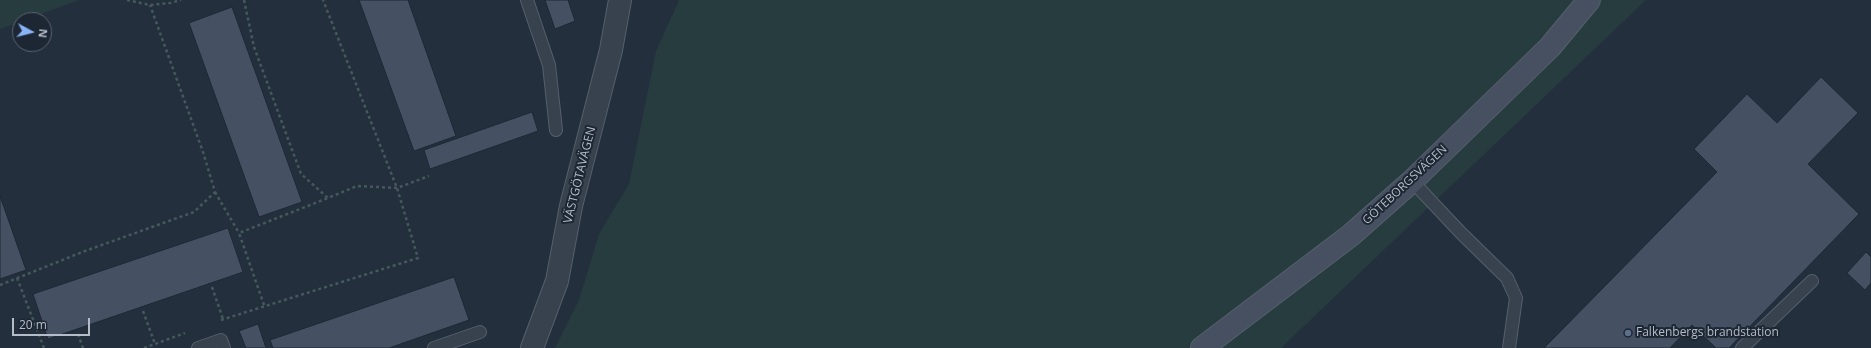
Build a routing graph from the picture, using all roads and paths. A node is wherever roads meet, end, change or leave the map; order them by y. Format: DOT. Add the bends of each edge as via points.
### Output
graph roads {
  1 [pos="127,0"];
  2 [pos="181,0"];
  3 [pos="244,0"];
  4 [pos="323,0"];
  5 [pos="527,0"];
  6 [pos="620,0"];
  7 [pos="1589,0"];
  8 [pos="150,5"];
  9 [pos="556,130"];
  10 [pos="429,176"];
  11 [pos="1412,181"];
  12 [pos="397,188"];
  13 [pos="215,192"];
  14 [pos="328,198"];
  15 [pos="239,233"];
  16 [pos="17,278"];
  17 [pos="1812,281"];
  18 [pos="0,285"];
  19 [pos="212,287"];
  20 [pos="264,305"];
  21 [pos="142,311"];
  22 [pos="223,319"];
  23 [pos="215,322"];
  24 [pos="193,330"];
  25 [pos="480,332"];
  26 [pos="78,334"];
  27 [pos="155,344"];
  28 [pos="44,348"];
  29 [pos="83,348"];
  30 [pos="144,348"];
  31 [pos="198,348"];
  32 [pos="224,348"];
  33 [pos="434,348"];
  34 [pos="532,348"];
  35 [pos="1202,348"];
  36 [pos="1509,348"];
  37 [pos="1742,348"];
  1 -- 8 [label="path"];
  2 -- 8 [label="path"];
  3 -- 14 [label="path" via="254,47 301,174"];
  4 -- 12 [label="path"];
  5 -- 9 [label="lane" via="549,65"];
  6 -- 34 [label="street, VÄSTGÖTAVÄGEN" via="611,50 571,206 557,281"];
  7 -- 11 [label="main road, GÖTEBORGSVÄGEN" via="1550,47"];
  8 -- 13 [label="path"];
  10 -- 12 [label="path"];
  11 -- 35 [label="main road, GÖTEBORGSVÄGEN" via="1351,235"];
  11 -- 36 [label="lane" via="1507,278 1516,298"];
  12 -- 14 [label="path" via="357,186"];
  12 -- 20 [label="path" via="418,258"];
  13 -- 15 [label="path"];
  13 -- 16 [label="path" via="194,212"];
  14 -- 15 [label="path"];
  15 -- 20 [label="path"];
  16 -- 18 [label="path"];
  16 -- 28 [label="path"];
  17 -- 37 [label="lane"];
  19 -- 22 [label="path"];
  20 -- 22 [label="path"];
  21 -- 27 [label="path"];
  22 -- 23 [label="path"];
  24 -- 27 [label="path"];
  25 -- 33 [label="lane"];
  26 -- 29 [label="path"];
  27 -- 30 [label="path"];
  31 -- 32 [label="lane" via="221,340"];
}
